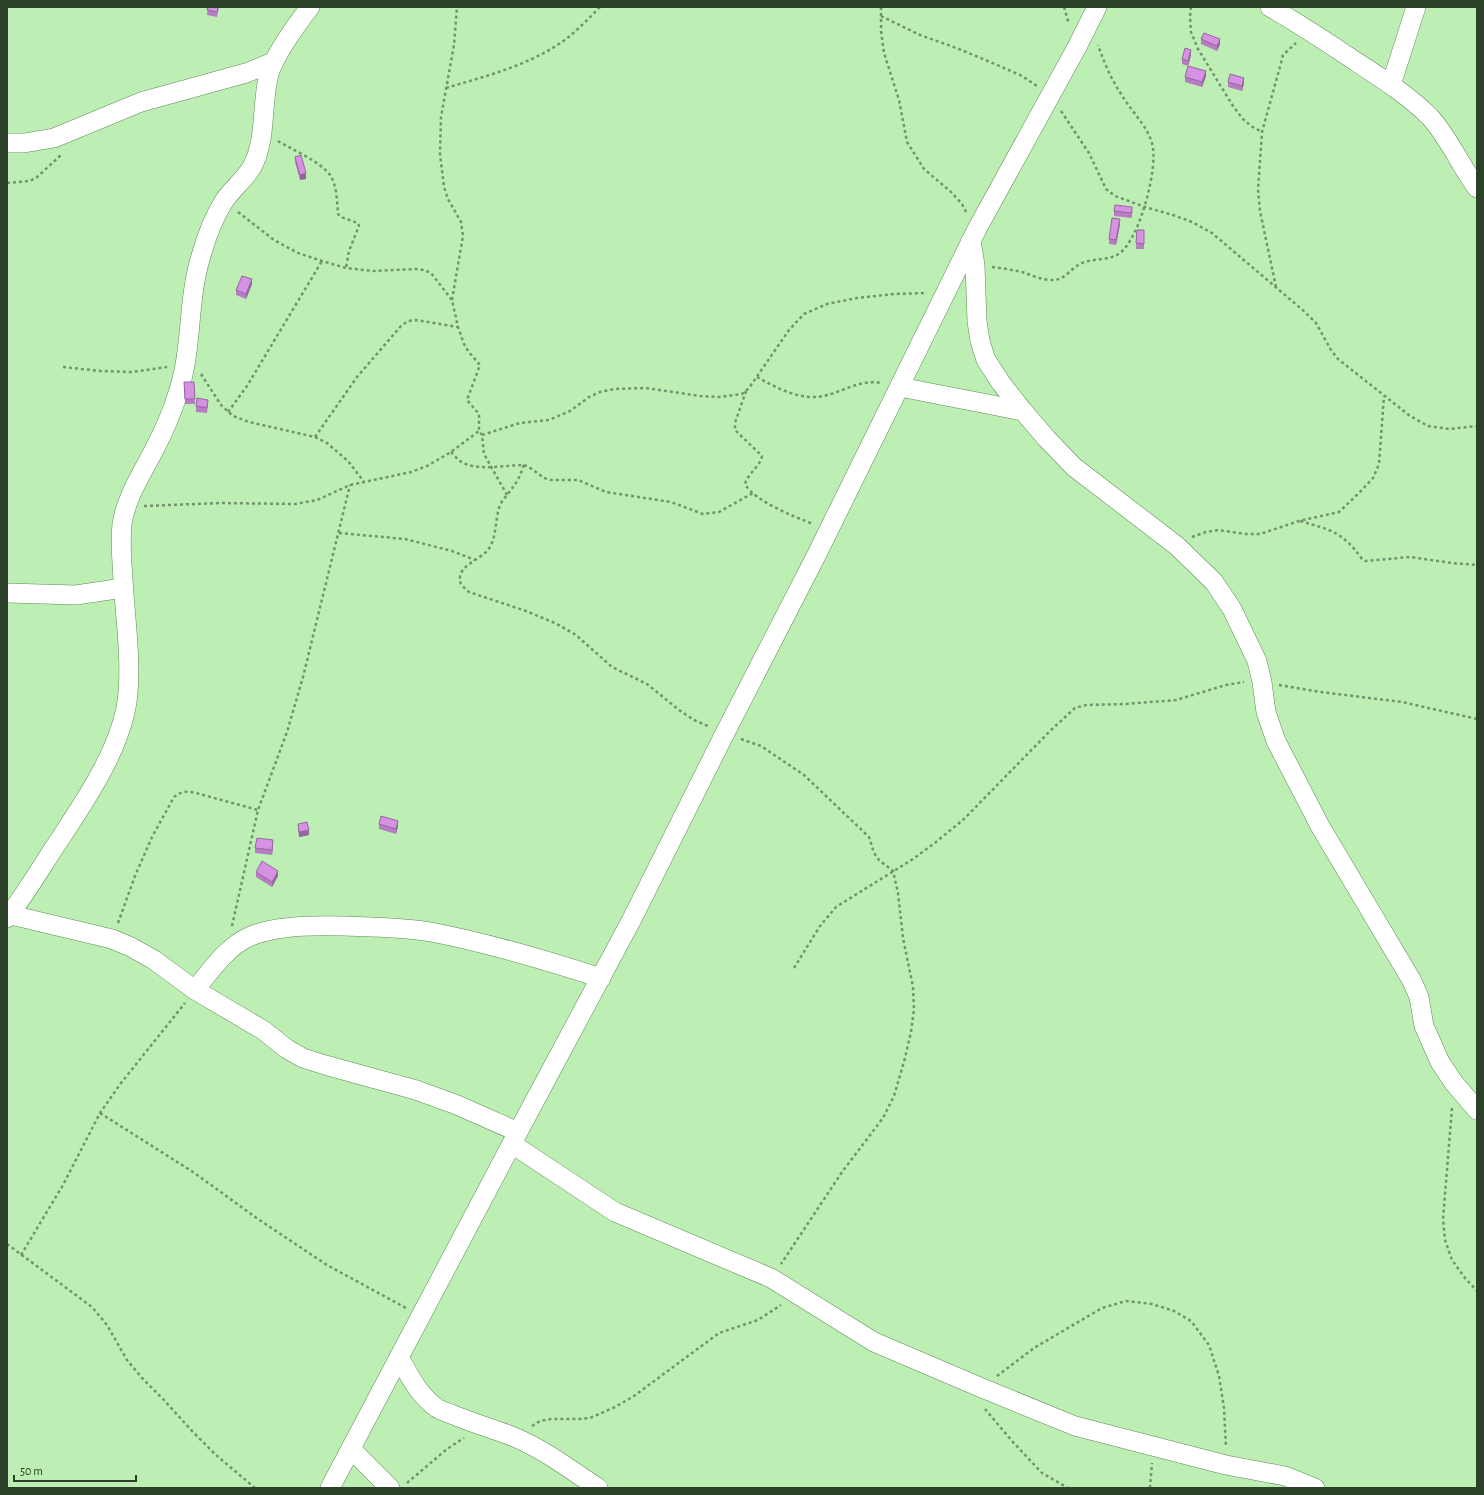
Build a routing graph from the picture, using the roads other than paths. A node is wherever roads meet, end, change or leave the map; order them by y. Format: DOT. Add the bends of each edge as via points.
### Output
graph roads {
  1 [pos="310,7"];
  2 [pos="1270,7"];
  3 [pos="1416,7"];
  4 [pos="1093,14"];
  5 [pos="274,62"];
  6 [pos="1391,85"];
  7 [pos="7,143"];
  8 [pos="1477,188"];
  9 [pos="974,235"];
  10 [pos="899,389"];
  11 [pos="1023,411"];
  12 [pos="123,588"];
  13 [pos="7,593"];
  14 [pos="8,916"];
  15 [pos="601,978"];
  16 [pos="195,990"];
  17 [pos="1477,1110"];
  18 [pos="515,1138"];
  19 [pos="399,1357"];
  20 [pos="351,1449"];
  21 [pos="398,1486"];
  22 [pos="330,1488"];
  23 [pos="598,1488"];
  24 [pos="1315,1488"];
  1 -- 5 [label="street"];
  2 -- 6 [label="street"];
  3 -- 6 [label="street"];
  4 -- 9 [label="street"];
  5 -- 7 [label="street" via="246,73 141,102 54,138"];
  5 -- 12 [label="street" via="269,75 262,131 252,167 224,201 201,255 194,282 187,360 179,391 167,424 137,480 126,507 120,546"];
  6 -- 8 [label="street" via="1431,119"];
  9 -- 10 [label="street"];
  9 -- 11 [label="street" via="980,341 986,360"];
  10 -- 11 [label="street"];
  10 -- 15 [label="street"];
  11 -- 17 [label="street" via="1074,467 1177,546 1214,582 1232,609 1257,661 1266,712 1276,741 1320,826 1412,981 1419,997 1424,1026 1440,1062"];
  12 -- 13 [label="street" via="76,595"];
  12 -- 14 [label="street" via="128,657 128,694 123,721 97,780"];
  14 -- 16 [label="street" via="112,939 154,960"];
  15 -- 16 [label="street" via="528,955 430,932 327,925 284,927 251,936 226,952"];
  15 -- 18 [label="street"];
  16 -- 18 [label="street" via="303,1058 416,1090 457,1105"];
  18 -- 19 [label="street"];
  18 -- 24 [label="street" via="615,1212 771,1278 874,1342 981,1396 1075,1426 1226,1465 1285,1476"];
  19 -- 20 [label="street"];
  19 -- 23 [label="street" via="424,1396 437,1408 517,1438 550,1455"];
  20 -- 21 [label="street"];
  20 -- 22 [label="street"];
}
